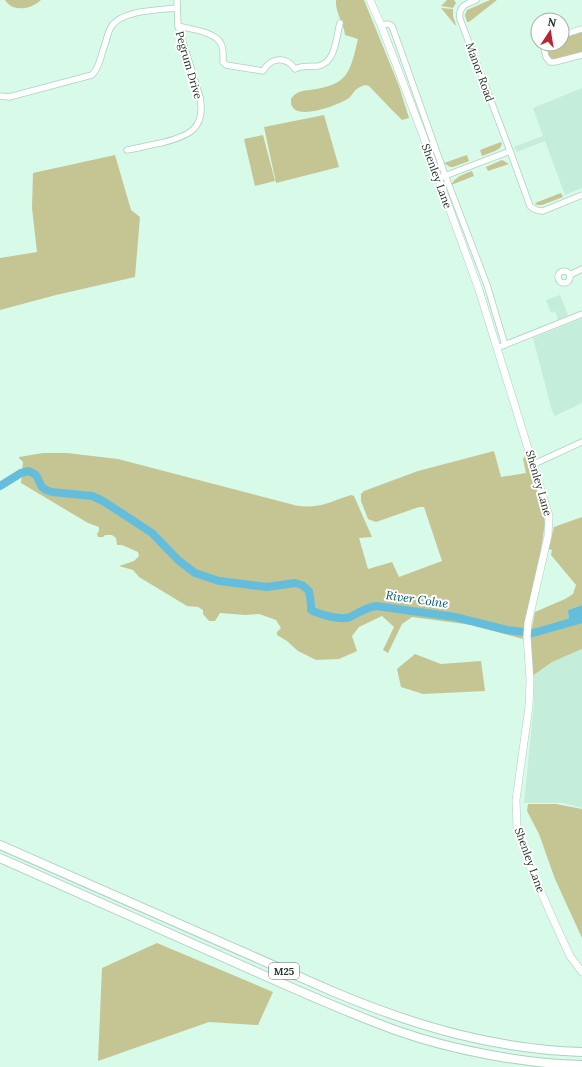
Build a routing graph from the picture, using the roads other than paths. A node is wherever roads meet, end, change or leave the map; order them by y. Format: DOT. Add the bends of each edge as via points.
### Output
graph roads {
  1 [pos="177,0"];
  2 [pos="370,0"];
  3 [pos="476,0"];
  4 [pos="177,8"];
  5 [pos="340,23"];
  6 [pos="381,25"];
  7 [pos="178,26"];
  8 [pos="582,29"];
  9 [pos="570,33"];
  10 [pos="545,52"];
  11 [pos="582,55"];
  12 [pos="0,96"];
  13 [pos="127,150"];
  14 [pos="510,151"];
  15 [pos="445,175"];
  16 [pos="438,178"];
  17 [pos="582,195"];
  18 [pos="582,269"];
  19 [pos="570,274"];
  20 [pos="582,314"];
  21 [pos="505,345"];
  22 [pos="497,348"];
  23 [pos="582,442"];
  24 [pos="534,464"];
  25 [pos="0,845"];
  26 [pos="0,858"];
  27 [pos="582,972"];
  28 [pos="582,1052"];
  29 [pos="582,1065"];
  1 -- 4 [label="street, Pegrum Drive"];
  2 -- 6 [label="main road, Shenley Lane"];
  3 -- 14 [label="street, Manor Road" via="462,7 460,19"];
  4 -- 7 [label="street, Pegrum Drive"];
  4 -- 12 [label="street" via="118,19 110,28 92,75 9,97"];
  5 -- 7 [label="street" via="333,52 327,62 295,69 285,61 276,60 268,64 263,71 226,65 223,62 222,45 218,39 199,30"];
  6 -- 15 [label="street, Shenley Lane" via="392,26"];
  6 -- 16 [label="main road, Shenley Lane"];
  7 -- 13 [label="street, Pegrum Drive" via="200,97 201,113 198,122 192,131 182,137"];
  8 -- 9 [label="street"];
  10 -- 11 [label="street" via="550,62"];
  14 -- 15 [label="street"];
  14 -- 17 [label="street" via="533,209 543,211"];
  15 -- 16 [label="street"];
  15 -- 21 [label="street, Shenley Lane" via="487,285"];
  16 -- 22 [label="main road, Shenley Lane" via="479,290"];
  18 -- 19 [label="street"];
  20 -- 21 [label="street"];
  21 -- 22 [label="street"];
  22 -- 24 [label="main road, Shenley Lane"];
  23 -- 24 [label="street"];
  24 -- 27 [label="main road, Shenley Lane" via="550,522 526,636 530,685 516,800 517,827 529,864 555,924 570,956"];
  25 -- 28 [label="highway, M25" via="334,992 410,1022 500,1044"];
  26 -- 29 [label="highway, M25" via="276,981 399,1031 487,1054"];
}
